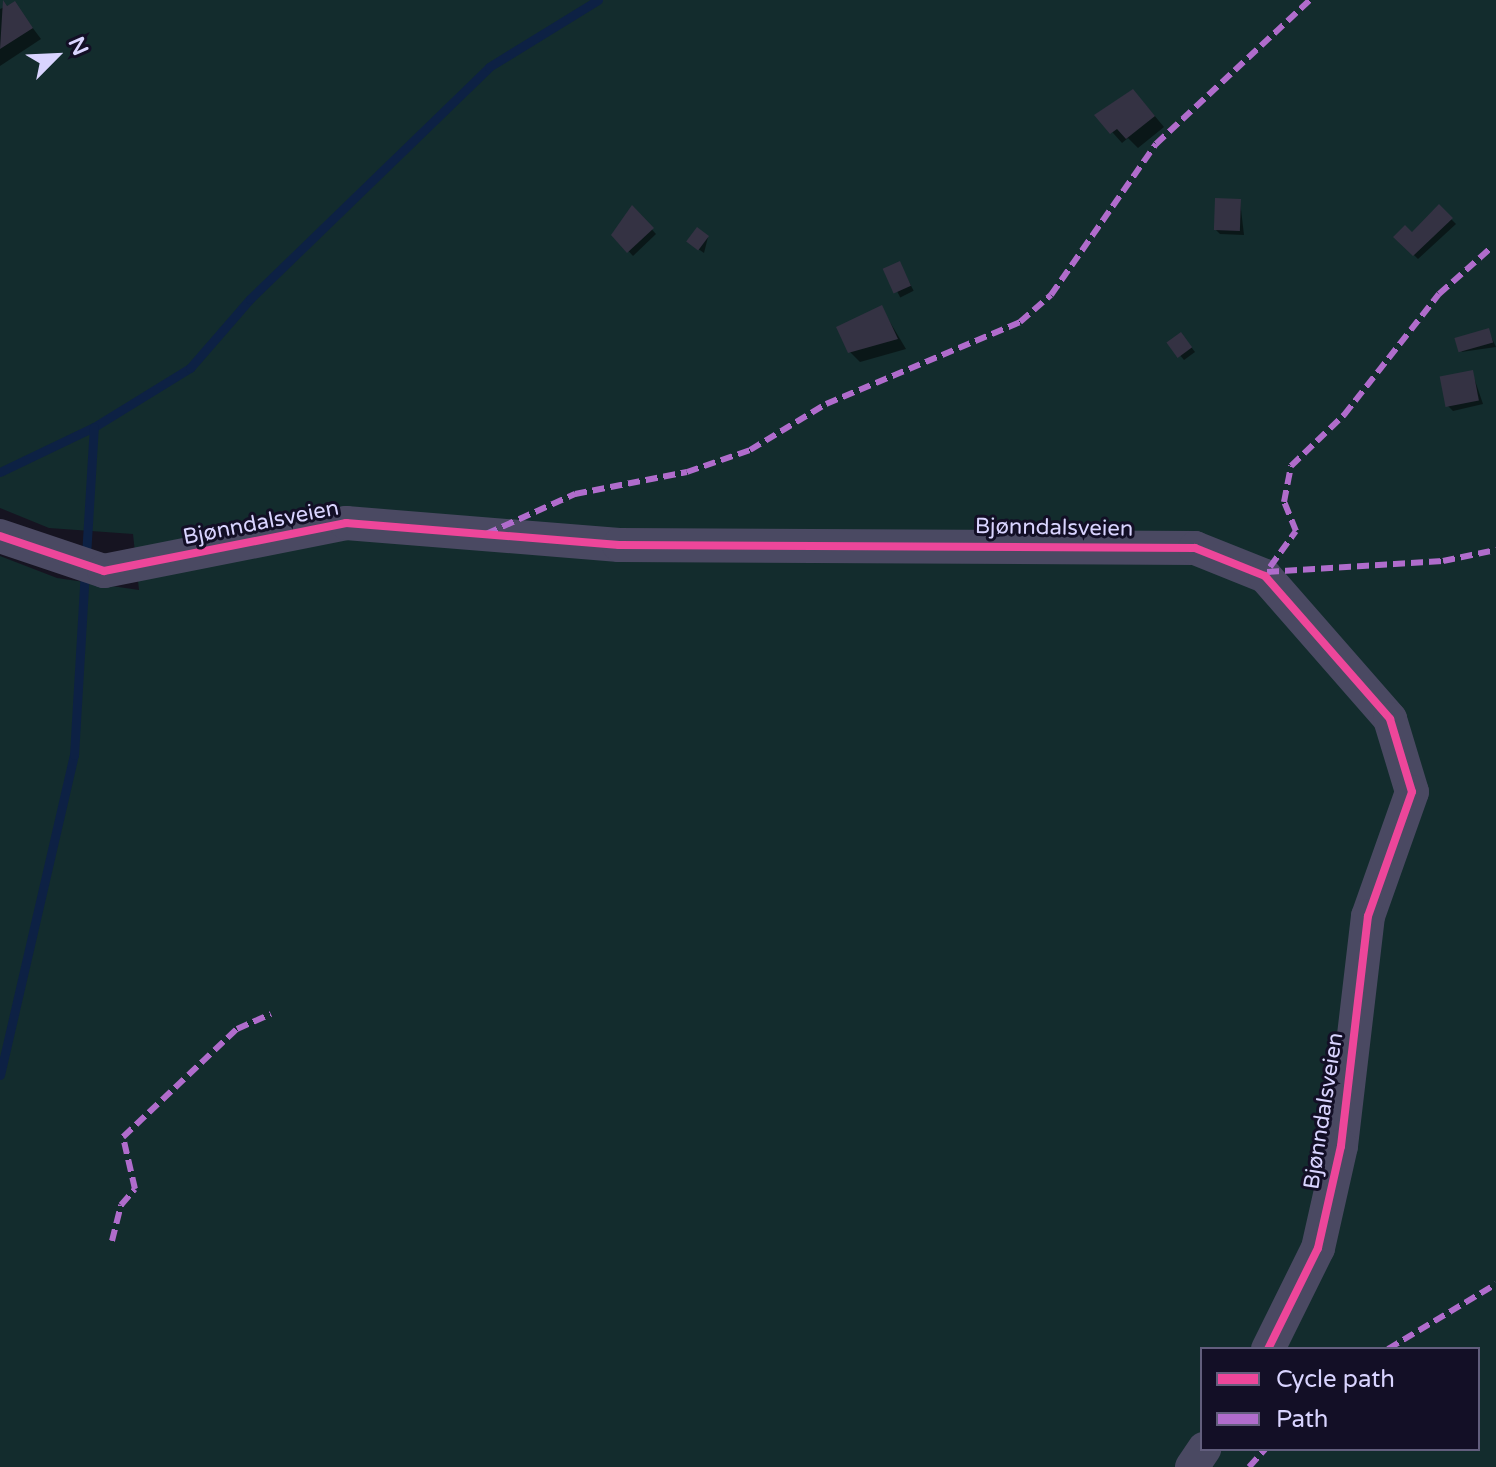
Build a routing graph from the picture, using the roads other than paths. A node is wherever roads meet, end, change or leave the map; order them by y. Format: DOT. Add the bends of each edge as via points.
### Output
graph roads {
  1 [pos="0,536"];
  2 [pos="1269,1347"];
  1 -- 2 [label="street, Bjønndalsveien" via="104,571 346,523 619,545 1195,548 1265,576 1390,719 1412,792 1368,916 1341,1146 1318,1248"];
}
